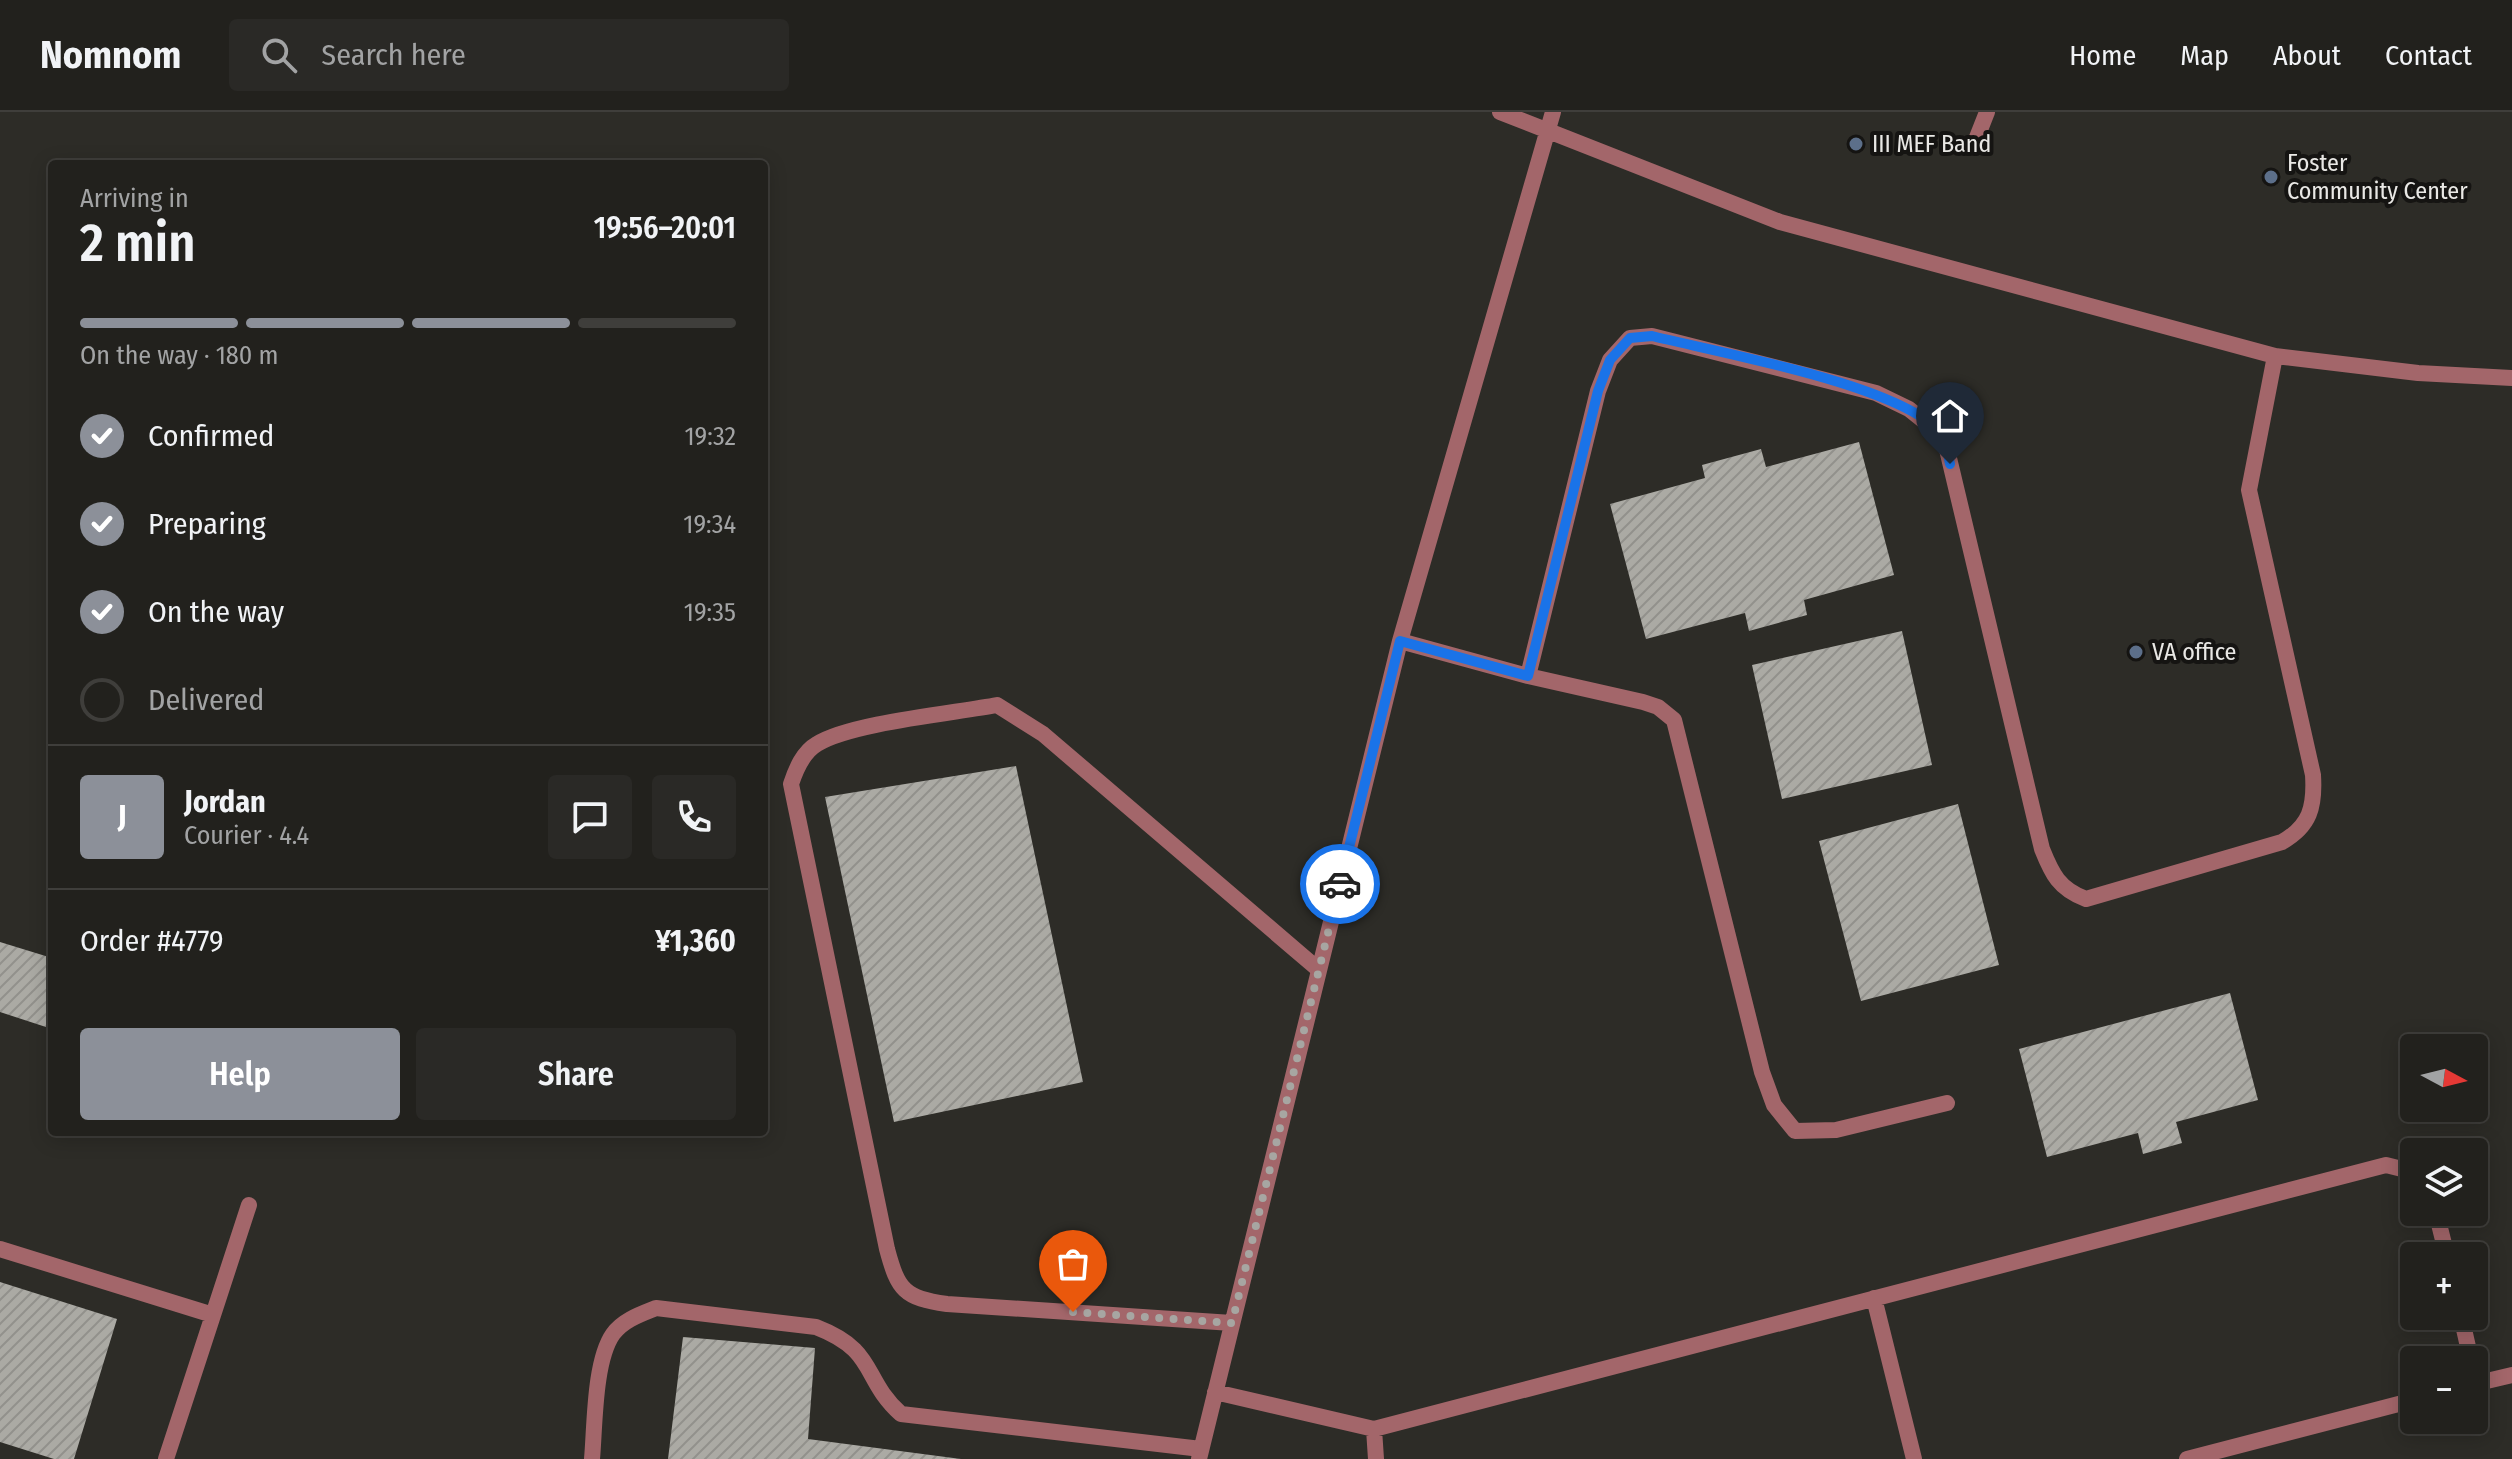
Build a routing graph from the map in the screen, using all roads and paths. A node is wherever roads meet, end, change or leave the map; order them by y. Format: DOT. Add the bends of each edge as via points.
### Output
graph roads {
  1 [pos="1500,112"];
  2 [pos="1553,112"];
  3 [pos="1987,112"];
  4 [pos="1546,132"];
  5 [pos="1974,145"];
  6 [pos="2275,356"];
  7 [pos="2512,378"];
  8 [pos="1400,641"];
  9 [pos="1528,676"];
  10 [pos="1319,970"];
  11 [pos="1947,1103"];
  12 [pos="2400,1167"];
  13 [pos="249,1205"];
  14 [pos="0,1249"];
  15 [pos="1874,1298"];
  16 [pos="213,1315"];
  17 [pos="1232,1323"];
  18 [pos="2512,1375"];
  19 [pos="2488,1378"];
  20 [pos="1215,1392"];
  21 [pos="2400,1404"];
  22 [pos="1374,1429"];
  23 [pos="1200,1454"];
  24 [pos="166,1459"];
  25 [pos="592,1459"];
  26 [pos="1376,1459"];
  27 [pos="1914,1459"];
  28 [pos="2187,1459"];
  1 -- 4 [label="lane"];
  2 -- 4 [label="lane"];
  3 -- 5 [label="lane"];
  4 -- 6 [label="lane" via="1780,222"];
  4 -- 8 [label="lane"];
  6 -- 7 [label="lane"];
  6 -- 9 [label="lane" via="2249,490 2313,775 2315,805 2300,831 2282,842 2086,899 2067,892 2053,877 2042,849 1944,437 1909,409 1876,393 1652,336 1630,338 1610,360 1598,391"];
  8 -- 9 [label="lane"];
  8 -- 10 [label="lane"];
  9 -- 11 [label="lane" via="1643,702 1674,720 1762,1072 1774,1105 1795,1131 1836,1130"];
  10 -- 17 [label="lane"];
  10 -- 17 [label="lane" via="1043,734 997,705 841,733 815,745 798,765 791,784 887,1249 904,1292 947,1304"];
  12 -- 15 [label="lane" via="2386,1165"];
  13 -- 16 [label="lane"];
  14 -- 16 [label="lane"];
  15 -- 22 [label="lane"];
  15 -- 27 [label="lane"];
  16 -- 24 [label="lane"];
  17 -- 20 [label="lane"];
  18 -- 19 [label="lane"];
  20 -- 22 [label="lane"];
  20 -- 23 [label="lane"];
  21 -- 28 [label="lane"];
  22 -- 26 [label="lane"];
  23 -- 25 [label="lane" via="901,1414 883,1398 874,1373 854,1346 839,1336 816,1327 656,1308 633,1317 613,1334 597,1396"];
}
